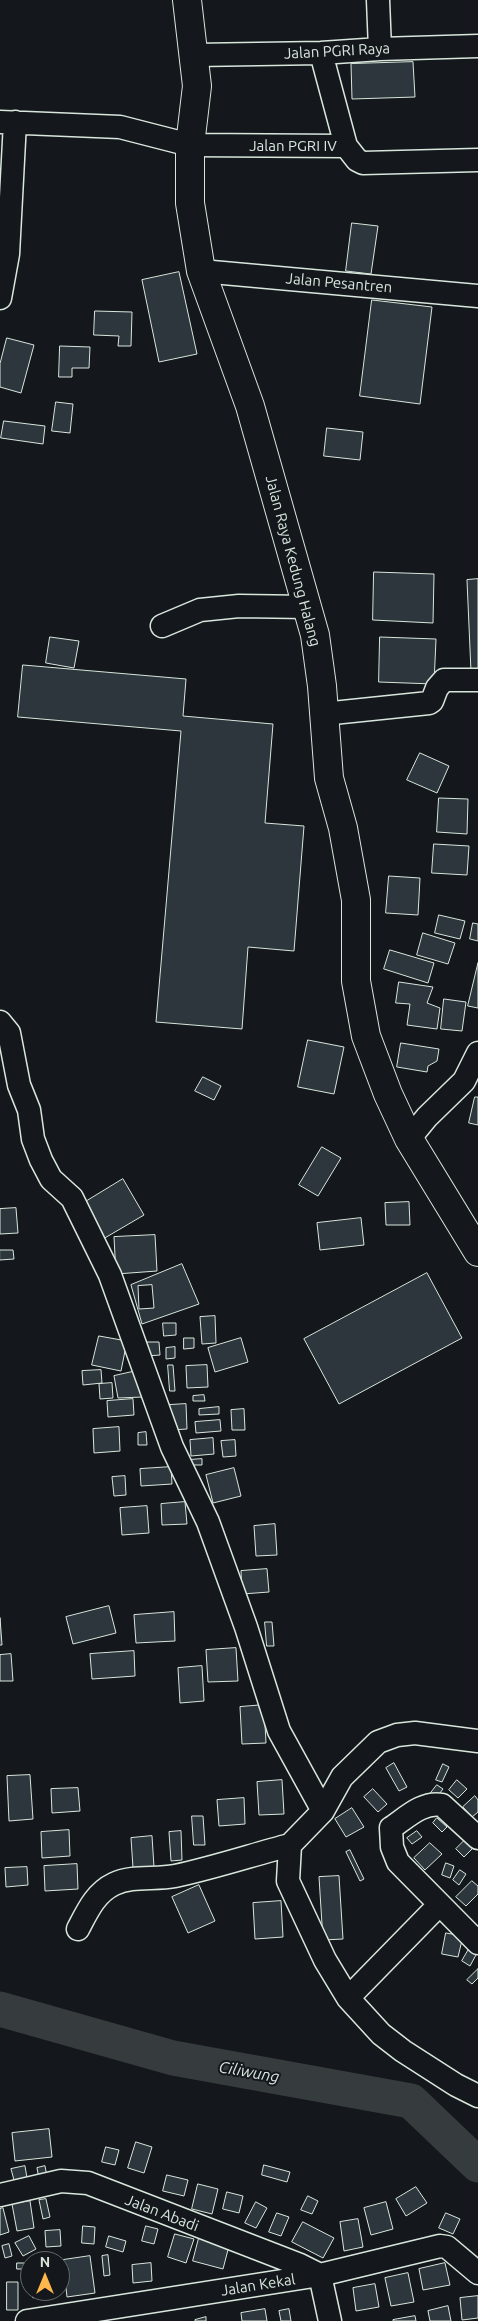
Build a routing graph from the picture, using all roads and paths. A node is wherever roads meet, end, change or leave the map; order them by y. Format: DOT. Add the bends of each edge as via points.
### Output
graph roads {
  1 [pos="187,0"];
  2 [pos="378,0"];
  3 [pos="478,46"];
  4 [pos="380,49"];
  5 [pos="321,53"];
  6 [pos="195,55"];
  7 [pos="8,122"];
  8 [pos="190,145"];
  9 [pos="346,146"];
  10 [pos="478,160"];
  11 [pos="201,271"];
  12 [pos="478,296"];
  13 [pos="0,298"];
  14 [pos="308,607"];
  15 [pos="162,626"];
  16 [pos="478,680"];
  17 [pos="323,714"];
  18 [pos="0,1022"];
  19 [pos="478,1053"];
  20 [pos="409,1139"];
  21 [pos="478,1252"];
  22 [pos="478,1740"];
  23 [pos="323,1811"];
  24 [pos="478,1838"];
  25 [pos="290,1845"];
  26 [pos="439,1904"];
  27 [pos="78,1928"];
  28 [pos="478,1943"];
  29 [pos="348,1998"];
  30 [pos="478,2096"];
  31 [pos="0,2195"];
  32 [pos="478,2273"];
  33 [pos="320,2275"];
  34 [pos="27,2321"];
  35 [pos="330,2321"];
  1 -- 6 [label="main road, Jalan Raya Kedung Halang"];
  2 -- 4 [label="street"];
  3 -- 4 [label="street, Jalan PGRI Raya"];
  4 -- 5 [label="street, Jalan PGRI Raya"];
  5 -- 6 [label="street, Jalan PGRI Raya"];
  5 -- 9 [label="street"];
  6 -- 8 [label="main road, Jalan Raya Kedung Halang" via="197,86"];
  7 -- 8 [label="street, Jalan PGRI IV" via="120,127"];
  7 -- 13 [label="street" via="8,254"];
  8 -- 9 [label="street, Jalan PGRI IV"];
  8 -- 11 [label="main road, Jalan Raya Kedung Halang" via="190,203"];
  9 -- 10 [label="street, Jalan PGRI IV" via="363,163"];
  11 -- 12 [label="street, Jalan Pesantren"];
  11 -- 14 [label="main road, Jalan Raya Kedung Halang" via="250,406"];
  14 -- 15 [label="street" via="239,606 200,610"];
  14 -- 17 [label="main road, Jalan Raya Kedung Halang" via="319,661"];
  16 -- 17 [label="street" via="443,681 428,703"];
  17 -- 20 [label="main road, Jalan Raya Kedung Halang" via="329,778 356,900 356,981 366,1036"];
  18 -- 23 [label="street" via="9,1033 19,1085 29,1110 41,1160 51,1179 72,1198 110,1275 172,1447 208,1522 279,1731"];
  19 -- 20 [label="street" via="464,1081"];
  20 -- 21 [label="main road, Jalan Raya Kedung Halang"];
  22 -- 23 [label="street" via="415,1733 378,1742 342,1777"];
  23 -- 25 [label="street"];
  24 -- 26 [label="street" via="442,1805 435,1804 426,1805 391,1828 392,1847 398,1862"];
  25 -- 27 [label="street" via="174,1876 113,1884 91,1904"];
  25 -- 29 [label="street" via="288,1881 325,1960"];
  26 -- 28 [label="street"];
  26 -- 29 [label="street"];
  29 -- 30 [label="street" via="381,2034 402,2051"];
  31 -- 33 [label="street, Jalan Abadi" via="61,2181 88,2183"];
  32 -- 33 [label="street, Jalan Kekal" via="447,2247 440,2246"];
  33 -- 34 [label="street, Jalan Kekal"];
  33 -- 35 [label="street"];
}
